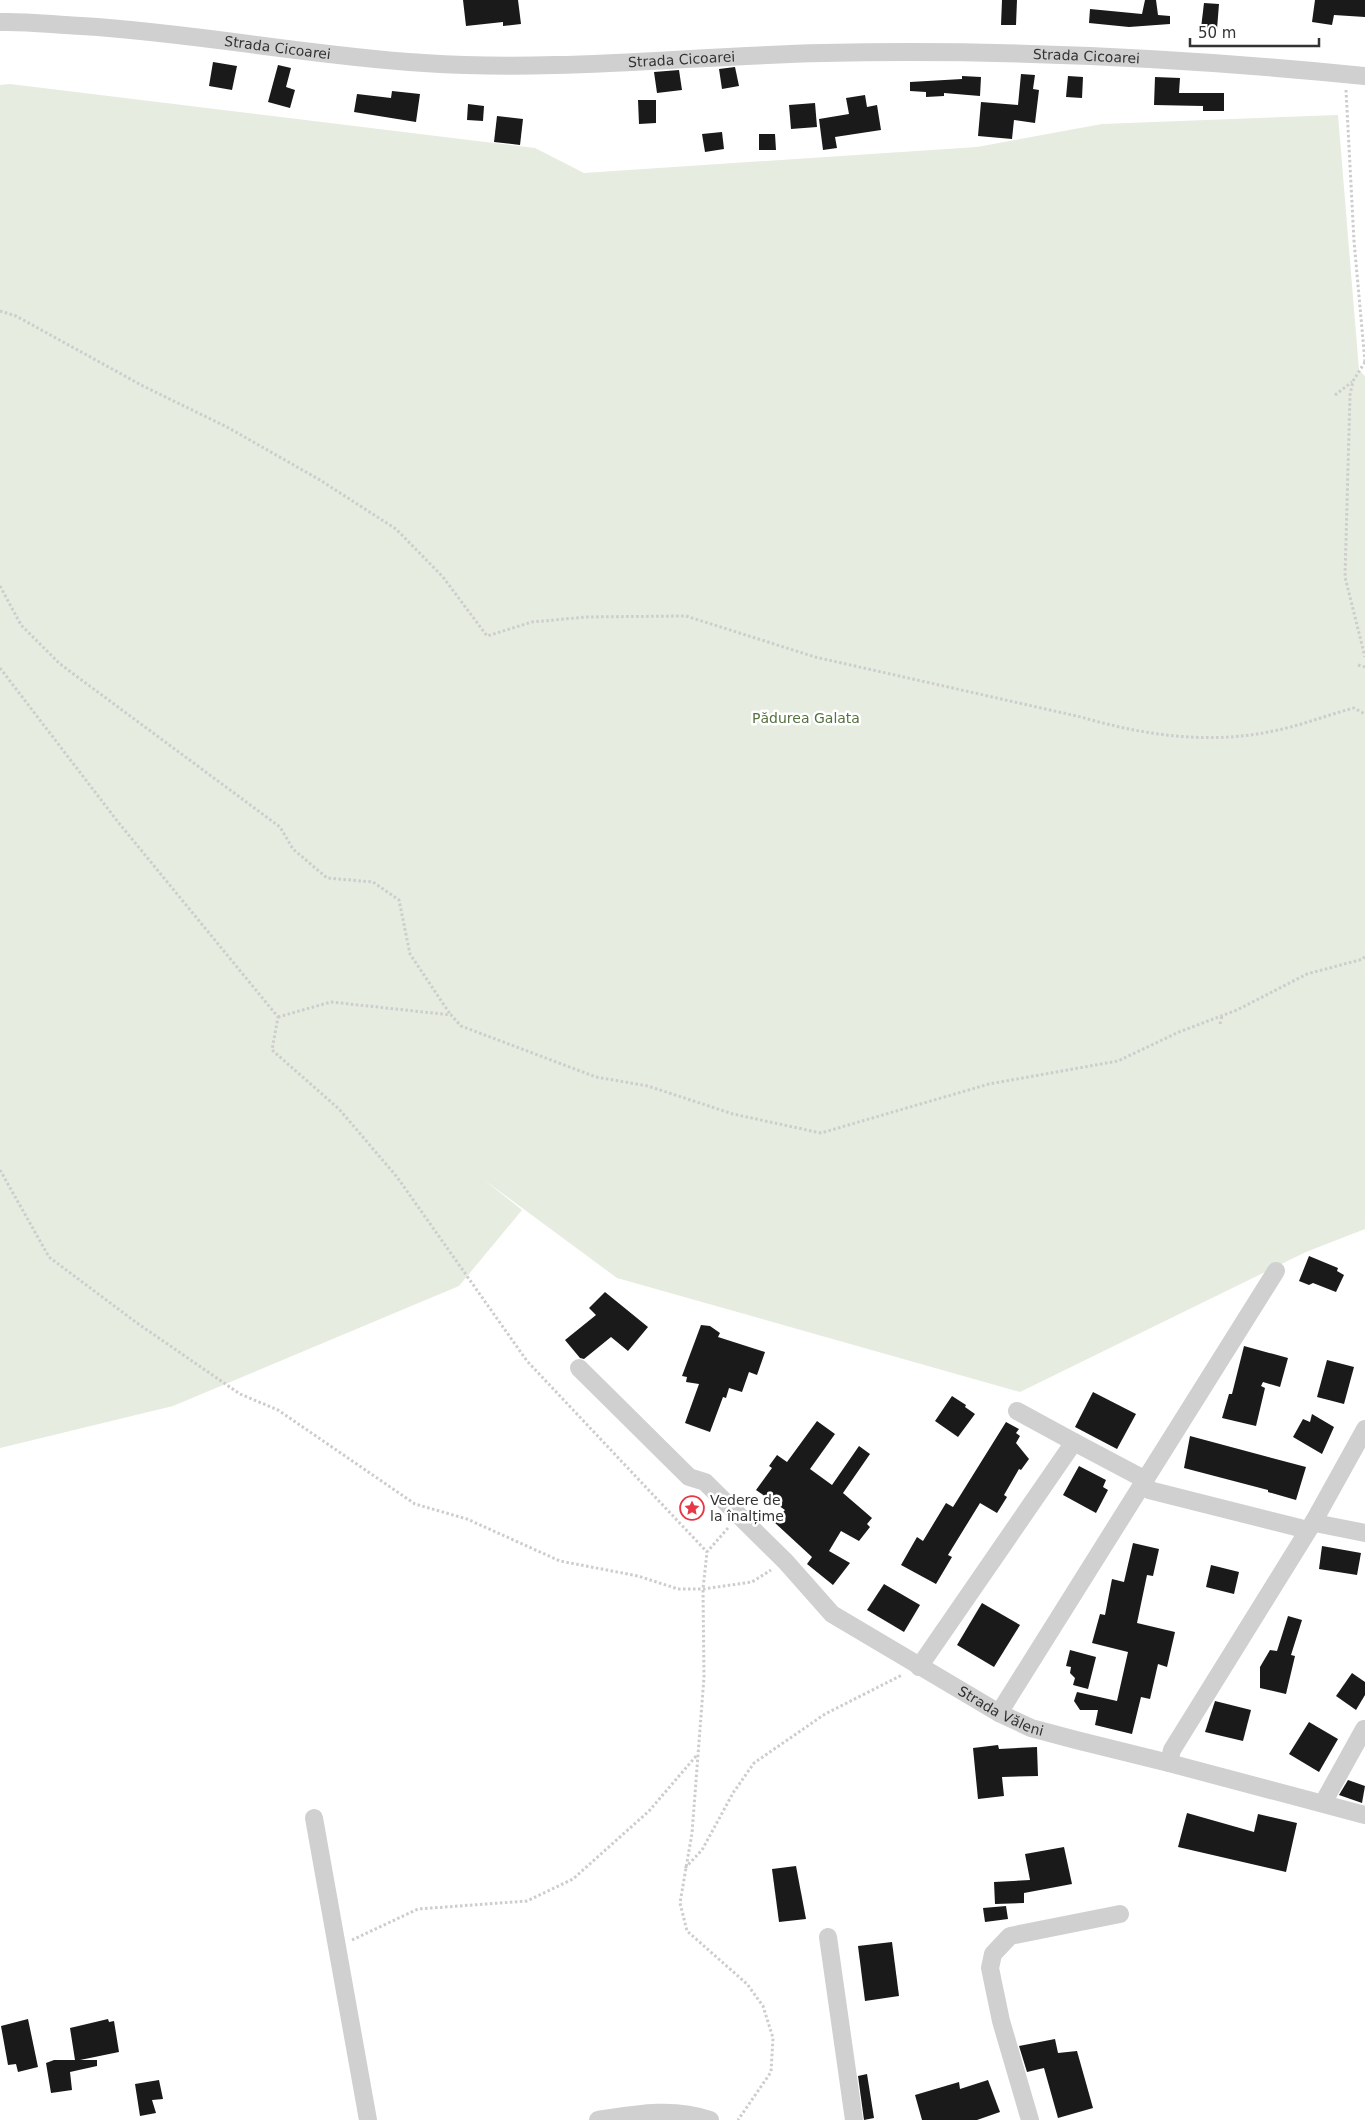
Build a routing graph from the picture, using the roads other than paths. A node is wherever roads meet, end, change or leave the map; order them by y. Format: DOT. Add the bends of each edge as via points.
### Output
graph roads {
  1 [pos="0,22"];
  2 [pos="1365,76"];
  3 [pos="1276,1270"];
  4 [pos="579,1368"];
  5 [pos="1017,1411"];
  6 [pos="1365,1429"];
  7 [pos="1074,1442"];
  8 [pos="1144,1483"];
  9 [pos="1310,1526"];
  10 [pos="1365,1532"];
  11 [pos="919,1667"];
  12 [pos="998,1713"];
  13 [pos="1364,1729"];
  14 [pos="1169,1763"];
  15 [pos="1323,1803"];
  16 [pos="1365,1815"];
  17 [pos="314,1818"];
  18 [pos="1120,1914"];
  19 [pos="828,1937"];
  20 [pos="630,2117"];
  21 [pos="368,2120"];
  22 [pos="598,2120"];
  23 [pos="710,2120"];
  24 [pos="854,2120"];
  25 [pos="1030,2120"];
  1 -- 2 [label="street, Strada Cicoarei" via="153,30 424,63 541,66 819,53 957,51 1097,55"];
  3 -- 8 [label="street"];
  4 -- 11 [label="street, Strada Văleni" via="688,1477 705,1482 738,1514 832,1614"];
  5 -- 7 [label="street"];
  6 -- 9 [label="street"];
  7 -- 8 [label="street" via="1142,1478"];
  7 -- 11 [label="street"];
  8 -- 9 [label="street" via="1149,1490 1300,1528"];
  8 -- 12 [label="street"];
  9 -- 10 [label="street" via="1320,1524"];
  9 -- 14 [label="street" via="1172,1750"];
  11 -- 12 [label="street, Strada Văleni"];
  12 -- 14 [label="street, Strada Văleni" via="1031,1728"];
  13 -- 15 [label="street"];
  14 -- 15 [label="street, Strada Văleni"];
  15 -- 16 [label="street, Strada Văleni"];
  17 -- 21 [label="street"];
  18 -- 25 [label="street" via="1010,1936 993,1954 990,1968 999,2012"];
  19 -- 24 [label="street"];
  20 -- 22 [label="street"];
  20 -- 23 [label="street" via="656,2111 696,2115"];
}
